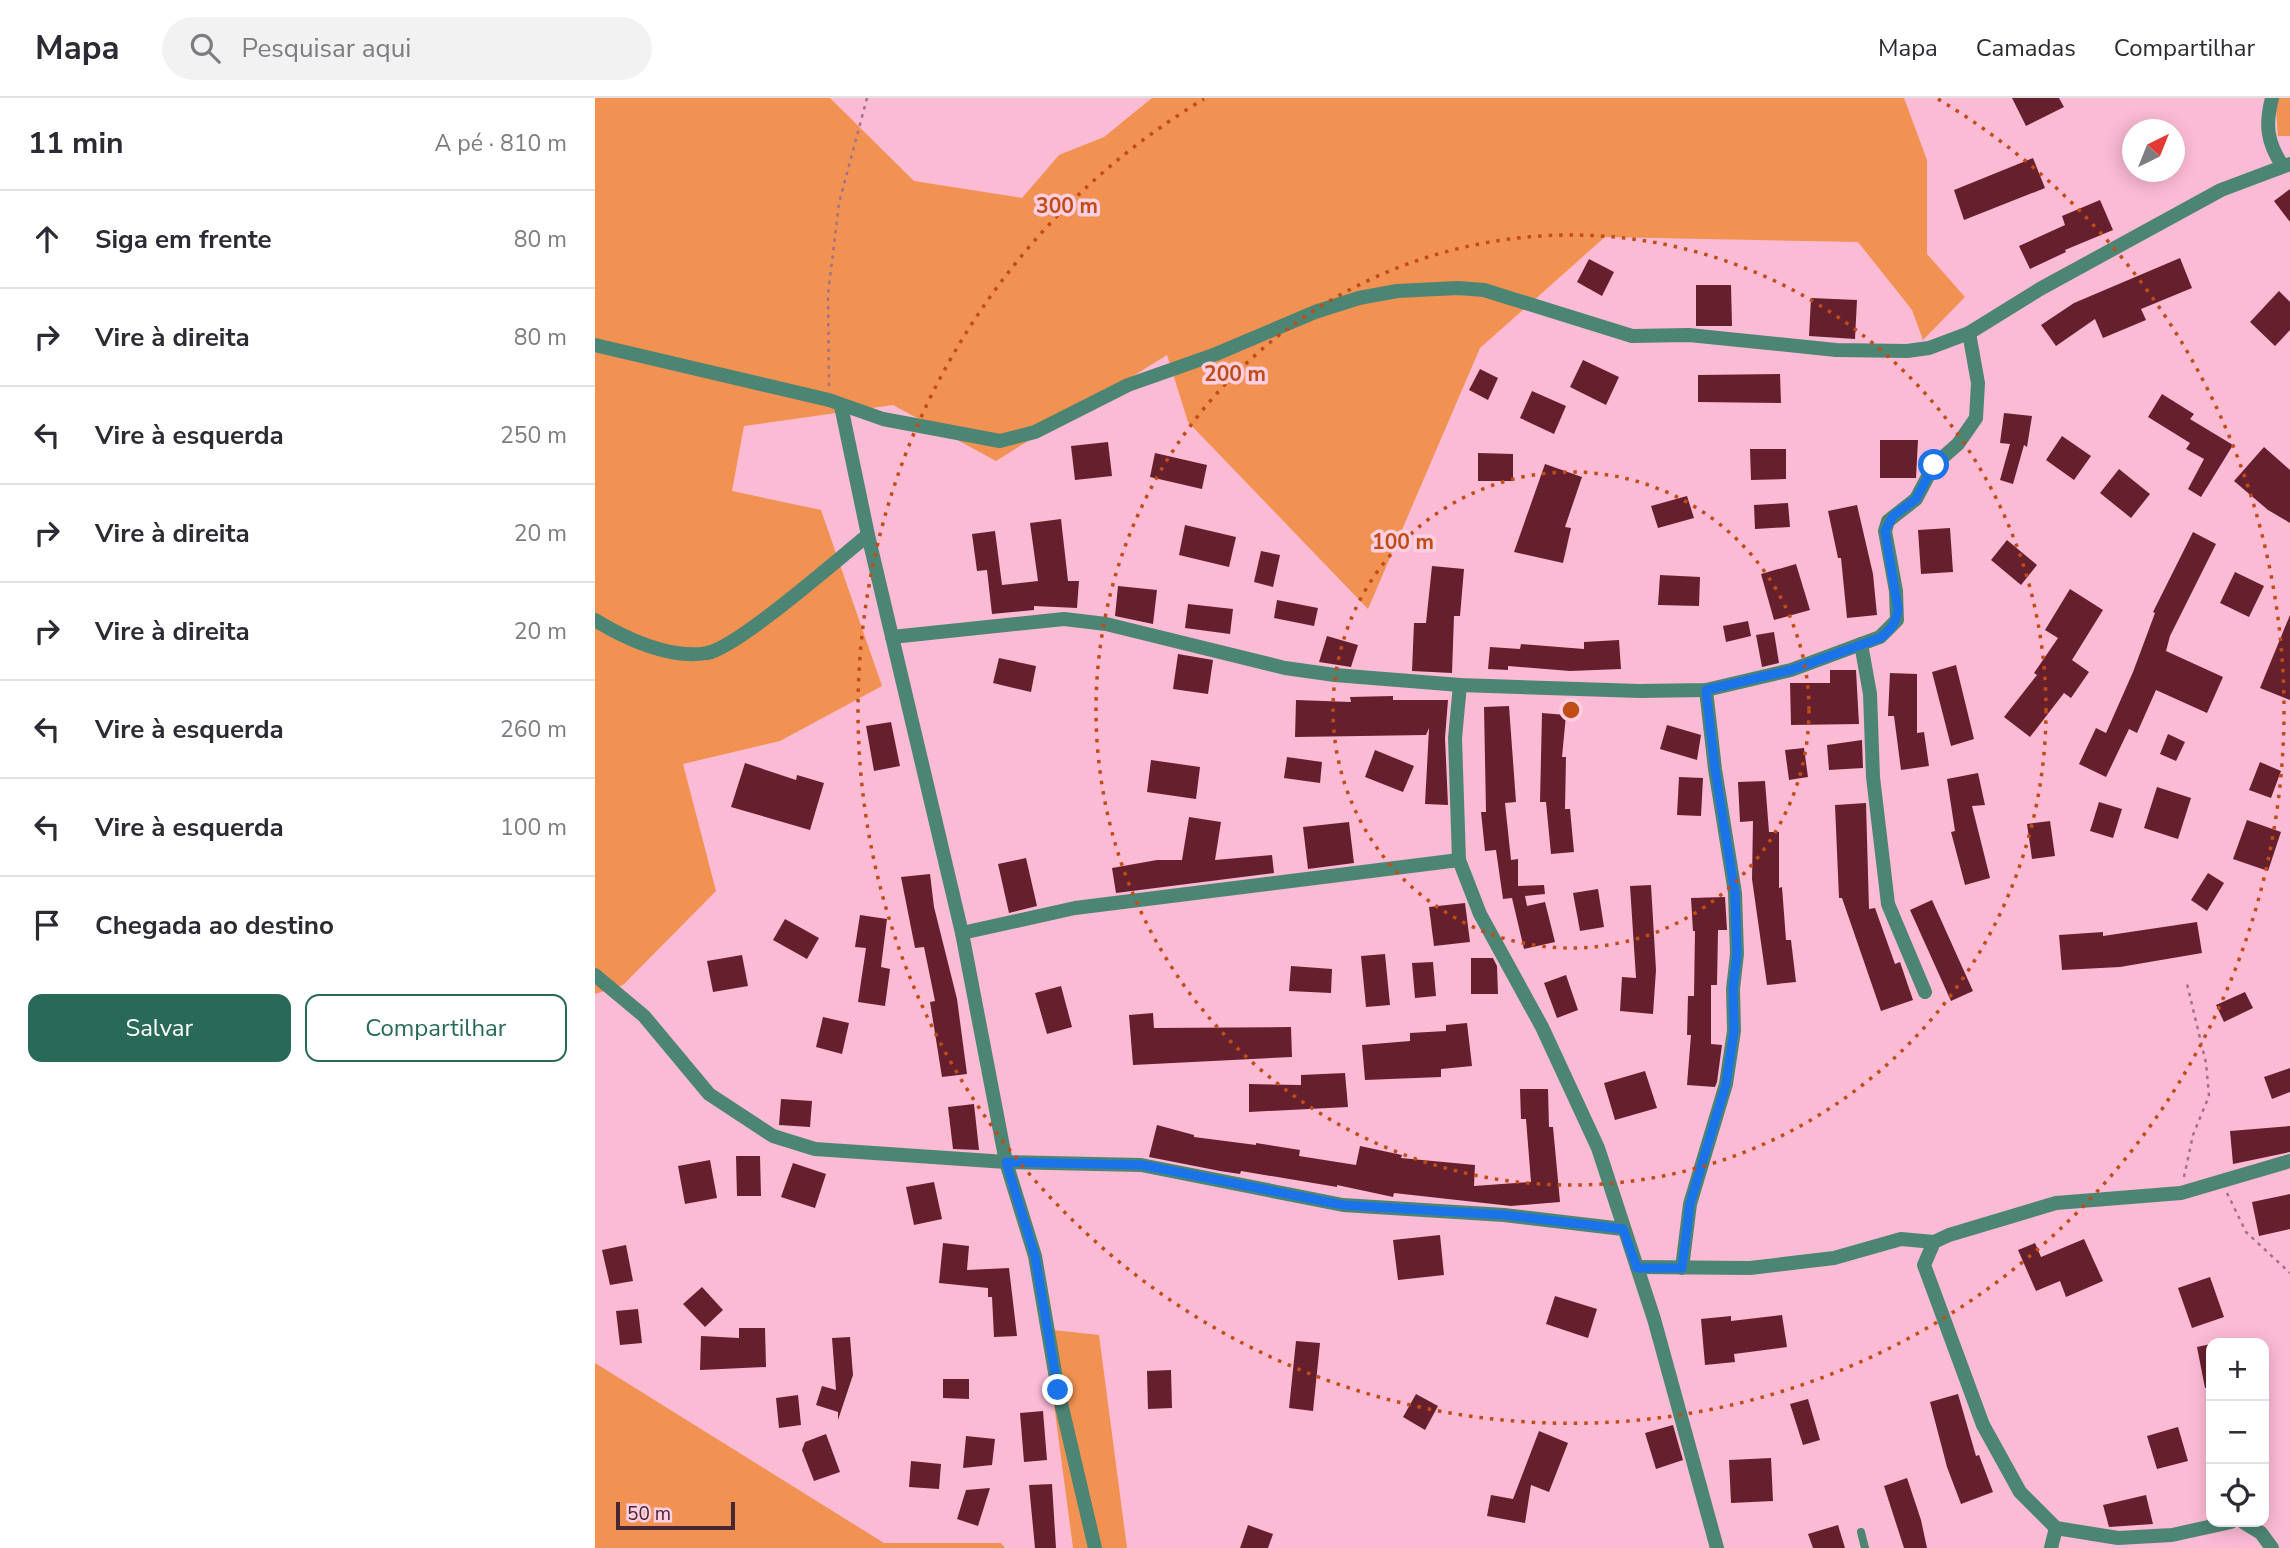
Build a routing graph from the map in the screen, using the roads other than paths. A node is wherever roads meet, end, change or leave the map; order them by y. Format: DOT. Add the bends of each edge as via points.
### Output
graph roads {
  1 [pos="2272,98"];
  2 [pos="2286,165"];
  3 [pos="1969,333"];
  4 [pos="595,345"];
  5 [pos="835,403"];
  6 [pos="868,535"];
  7 [pos="595,620"];
  8 [pos="891,637"];
  9 [pos="1861,644"];
  10 [pos="1460,685"];
  11 [pos="1706,690"];
  12 [pos="1459,860"];
  13 [pos="962,933"];
  14 [pos="595,975"];
  15 [pos="1925,992"];
  16 [pos="2290,1161"];
  17 [pos="1006,1162"];
  18 [pos="1623,1229"];
  19 [pos="1934,1242"];
  20 [pos="1637,1268"];
  21 [pos="1682,1268"];
  22 [pos="2208,1527"];
  23 [pos="2251,1527"];
  24 [pos="2056,1528"];
  25 [pos="1861,1532"];
  26 [pos="1095,1548"];
  27 [pos="1717,1548"];
  28 [pos="1865,1548"];
  29 [pos="2051,1548"];
  30 [pos="2271,1548"];
  1 -- 2 [label="street" via="2270,146"];
  2 -- 3 [label="street" via="2221,190"];
  3 -- 5 [label="street" via="1907,351 1836,350 1689,335 1632,336 1484,290 1397,291 1315,312 1128,385 1035,432 1009,440 965,437"];
  3 -- 9 [label="street" via="1978,383 1976,418 1958,444 1934,465 1916,499 1888,521 1886,546 1897,620 1880,638"];
  4 -- 5 [label="street"];
  5 -- 6 [label="street"];
  6 -- 7 [label="street" via="726,647 707,654 646,644"];
  6 -- 8 [label="street"];
  8 -- 10 [label="street" via="1064,619 1106,624 1285,668"];
  8 -- 13 [label="street"];
  9 -- 11 [label="street" via="1791,670"];
  9 -- 15 [label="street" via="1870,694 1873,777 1888,904"];
  10 -- 11 [label="street"];
  10 -- 12 [label="street" via="1455,738"];
  11 -- 21 [label="street" via="1735,893 1734,1031 1726,1084 1690,1204"];
  12 -- 13 [label="street" via="1075,908"];
  12 -- 18 [label="street" via="1480,914 1542,1027 1598,1148"];
  13 -- 17 [label="street"];
  14 -- 17 [label="street" via="644,1016 709,1094 773,1136 815,1149"];
  16 -- 19 [label="street" via="2181,1193 2056,1203"];
  17 -- 18 [label="street" via="1142,1165 1343,1205 1504,1215"];
  17 -- 26 [label="street" via="1035,1256 1058,1390"];
  18 -- 20 [label="street"];
  19 -- 21 [label="street" via="1901,1239 1790,1265"];
  19 -- 24 [label="street" via="1925,1273 1983,1425 2019,1492"];
  20 -- 21 [label="street"];
  20 -- 27 [label="street"];
  22 -- 24 [label="street" via="2172,1535 2118,1538"];
  23 -- 30 [label="street"];
  24 -- 29 [label="street"];
  25 -- 28 [label="lane"];
}
